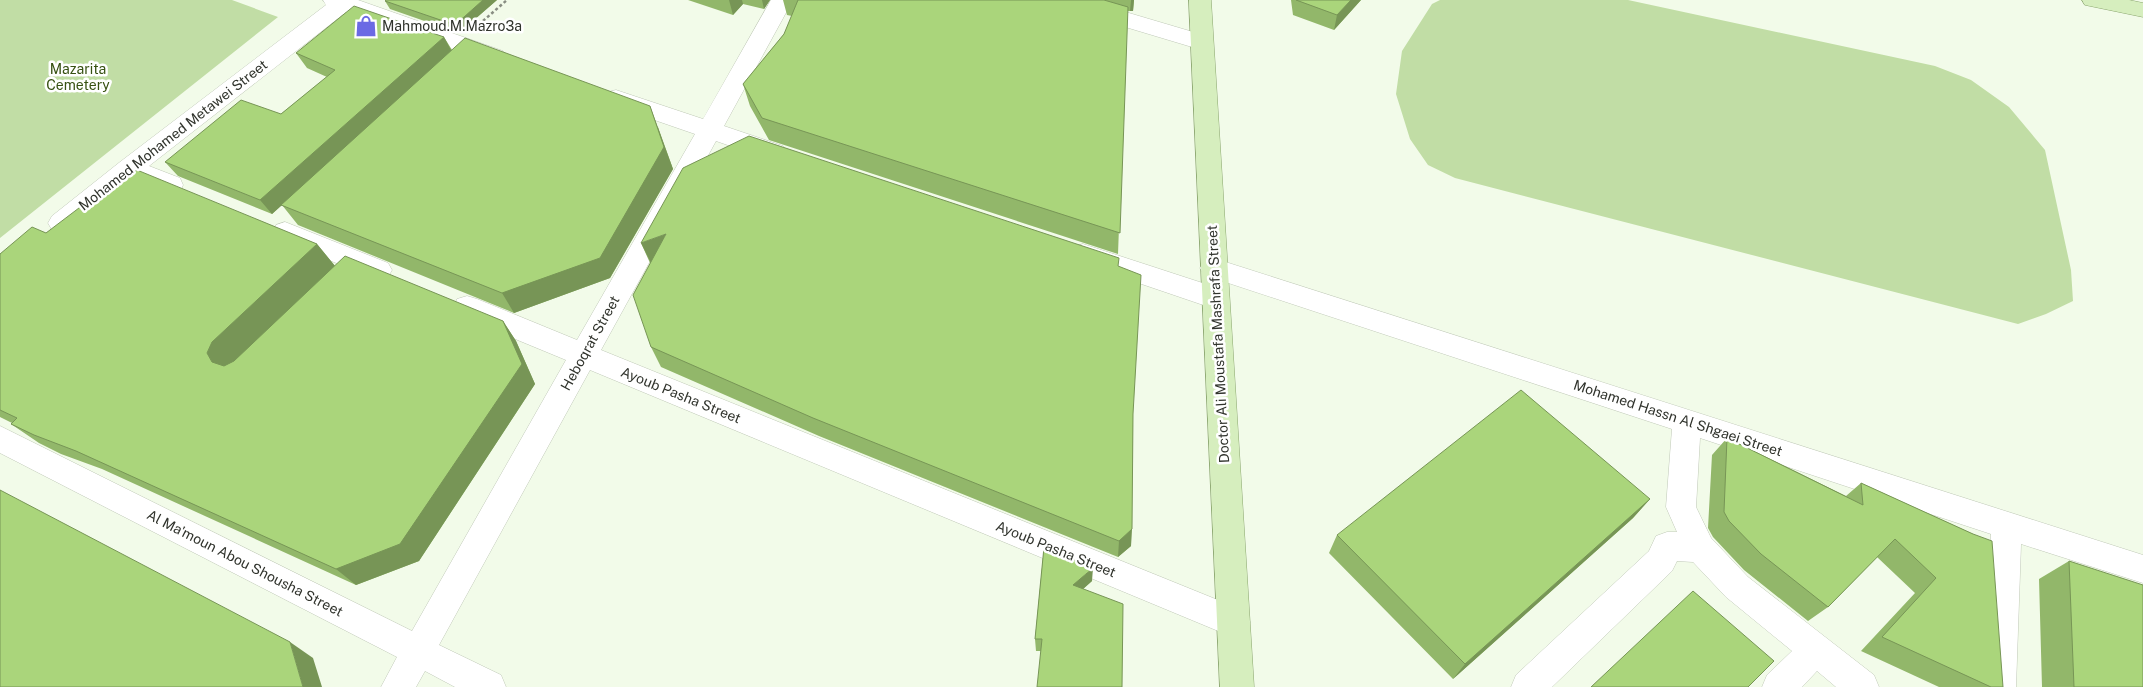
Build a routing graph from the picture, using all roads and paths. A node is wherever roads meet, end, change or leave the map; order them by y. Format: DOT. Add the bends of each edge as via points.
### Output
graph roads {
  1 [pos="782,0"];
  2 [pos="1060,0"];
  3 [pos="1200,0"];
  4 [pos="2094,0"];
  5 [pos="341,1"];
  6 [pos="2143,10"];
  7 [pos="1202,42"];
  8 [pos="473,48"];
  9 [pos="520,64"];
  10 [pos="452,67"];
  11 [pos="595,91"];
  12 [pos="708,131"];
  13 [pos="791,158"];
  14 [pos="129,168"];
  15 [pos="193,194"];
  16 [pos="297,209"];
  17 [pos="46,236"];
  18 [pos="1058,246"];
  19 [pos="358,262"];
  20 [pos="1213,268"];
  21 [pos="403,280"];
  22 [pos="337,283"];
  23 [pos="439,295"];
  24 [pos="1215,298"];
  25 [pos="583,354"];
  26 [pos="1687,421"];
  27 [pos="0,439"];
  28 [pos="2008,524"];
  29 [pos="1700,548"];
  30 [pos="2143,568"];
  31 [pos="1234,622"];
  32 [pos="1816,650"];
  33 [pos="418,651"];
  34 [pos="398,687"];
  35 [pos="489,687"];
  36 [pos="1237,687"];
  37 [pos="1528,687"];
  38 [pos="1779,687"];
  39 [pos="1862,687"];
  40 [pos="1999,687"];
  1 -- 12 [label="street, Heboqrat Street"];
  2 -- 7 [label="street"];
  3 -- 7 [label="main road, Doctor Ali Moustafa Mashrafa Street"];
  4 -- 6 [label="main road"];
  5 -- 8 [label="street"];
  5 -- 14 [label="street, Mohamed Mohamed Metawei Street"];
  7 -- 20 [label="main road, Doctor Ali Moustafa Mashrafa Street"];
  8 -- 9 [label="street"];
  8 -- 10 [label="street"];
  11 -- 12 [label="street"];
  12 -- 13 [label="street"];
  12 -- 25 [label="street, Heboqrat Street"];
  14 -- 15 [label="street"];
  14 -- 17 [label="street, Mohamed Mohamed Metawei Street"];
  16 -- 19 [label="street" via="267,224"];
  18 -- 24 [label="street"];
  19 -- 21 [label="street"];
  19 -- 22 [label="street"];
  20 -- 24 [label="main road, Doctor Ali Moustafa Mashrafa Street"];
  20 -- 26 [label="street, Mohamed Hassn Al Shgaei Street"];
  23 -- 25 [label="street, Ayoub Pasha Street"];
  24 -- 31 [label="main road, Doctor Ali Moustafa Mashrafa Street"];
  25 -- 31 [label="street, Ayoub Pasha Street"];
  25 -- 33 [label="street, Heboqrat Street"];
  26 -- 28 [label="street, Mohamed Hassn Al Shgaei Street"];
  26 -- 29 [label="street" via="1682,507"];
  27 -- 33 [label="street, Al Ma'moun Abou Shousha Street"];
  28 -- 30 [label="street, Mohamed Hassn Al Shgaei Street"];
  28 -- 40 [label="street"];
  29 -- 32 [label="street" via="1737,587"];
  29 -- 37 [label="street" via="1667,546 1661,561"];
  31 -- 36 [label="main road, Doctor Ali Moustafa Mashrafa Street"];
  32 -- 38 [label="street"];
  32 -- 39 [label="street"];
  33 -- 34 [label="street, Heboqrat Street"];
  33 -- 35 [label="street, Al Ma'moun Abou Shousha Street"];
}
